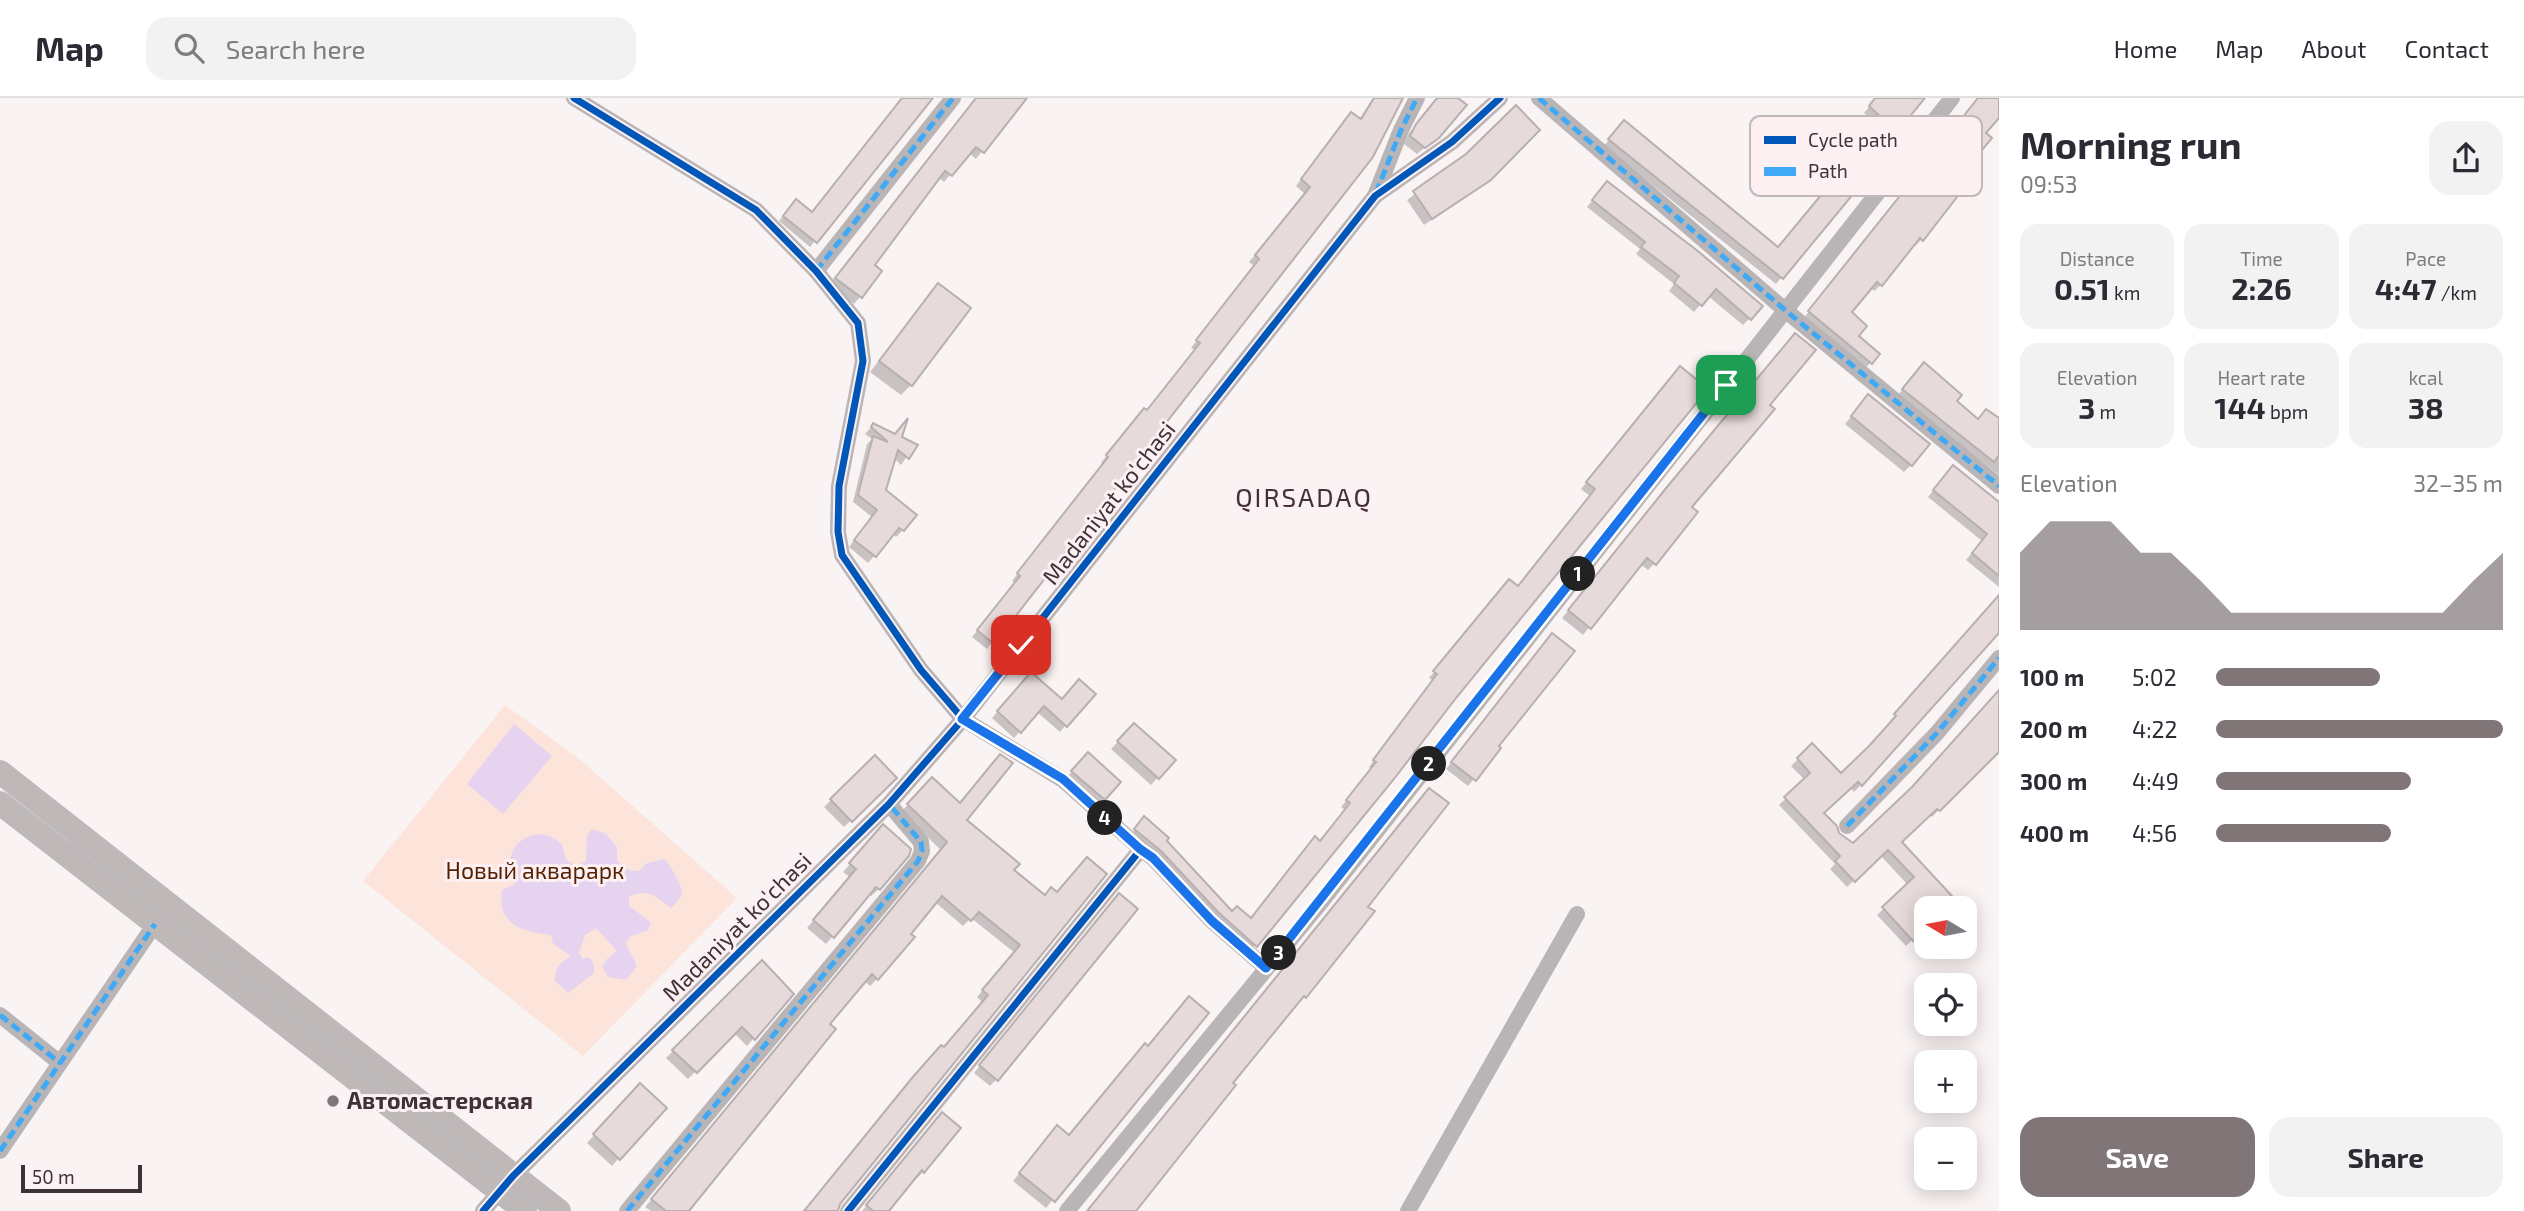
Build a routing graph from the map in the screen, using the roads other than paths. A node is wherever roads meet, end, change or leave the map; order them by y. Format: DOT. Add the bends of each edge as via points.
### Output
graph roads {
  1 [pos="574,98"];
  2 [pos="953,98"];
  3 [pos="1417,98"];
  4 [pos="1500,98"];
  5 [pos="1539,98"];
  6 [pos="1952,98"];
  7 [pos="1938,116"];
  8 [pos="1375,196"];
  9 [pos="1875,196"];
  10 [pos="816,271"];
  11 [pos="1785,310"];
  12 [pos="1999,486"];
  13 [pos="1999,658"];
  14 [pos="962,719"];
  15 [pos="0,772"];
  16 [pos="0,803"];
  17 [pos="889,804"];
  18 [pos="1847,826"];
  19 [pos="1140,849"];
  20 [pos="1577,914"];
  21 [pos="155,923"];
  22 [pos="1266,968"];
  23 [pos="0,1015"];
  24 [pos="60,1063"];
  25 [pos="0,1151"];
  26 [pos="499,1193"];
  27 [pos="524,1211"];
  28 [pos="559,1211"];
  29 [pos="627,1211"];
  30 [pos="848,1211"];
  31 [pos="1067,1211"];
  32 [pos="1408,1211"];
  1 -- 10 [label="street" via="756,210"];
  2 -- 10 [label="street"];
  3 -- 8 [label="street"];
  4 -- 8 [label="street, Madaniyat ko'chasi" via="1452,142"];
  5 -- 11 [label="street"];
  6 -- 7 [label="street"];
  8 -- 14 [label="street, Madaniyat ko'chasi"];
  9 -- 11 [label="street"];
  10 -- 14 [label="street" via="858,323 863,361 839,486 842,555 921,670"];
  11 -- 12 [label="street"];
  11 -- 22 [label="street"];
  13 -- 18 [label="street" via="1937,733"];
  14 -- 17 [label="street, Madaniyat ko'chasi"];
  14 -- 19 [label="street" via="1063,779"];
  15 -- 26 [label="main road"];
  16 -- 21 [label="main road"];
  17 -- 26 [label="street, Madaniyat ko'chasi"];
  17 -- 29 [label="street" via="921,842 918,861"];
  19 -- 22 [label="street"];
  19 -- 30 [label="street"];
  20 -- 32 [label="street"];
  21 -- 24 [label="street"];
  21 -- 26 [label="main road"];
  22 -- 31 [label="street"];
  23 -- 24 [label="street"];
  24 -- 25 [label="street"];
  26 -- 27 [label="main road"];
  26 -- 28 [label="main road"];
}
